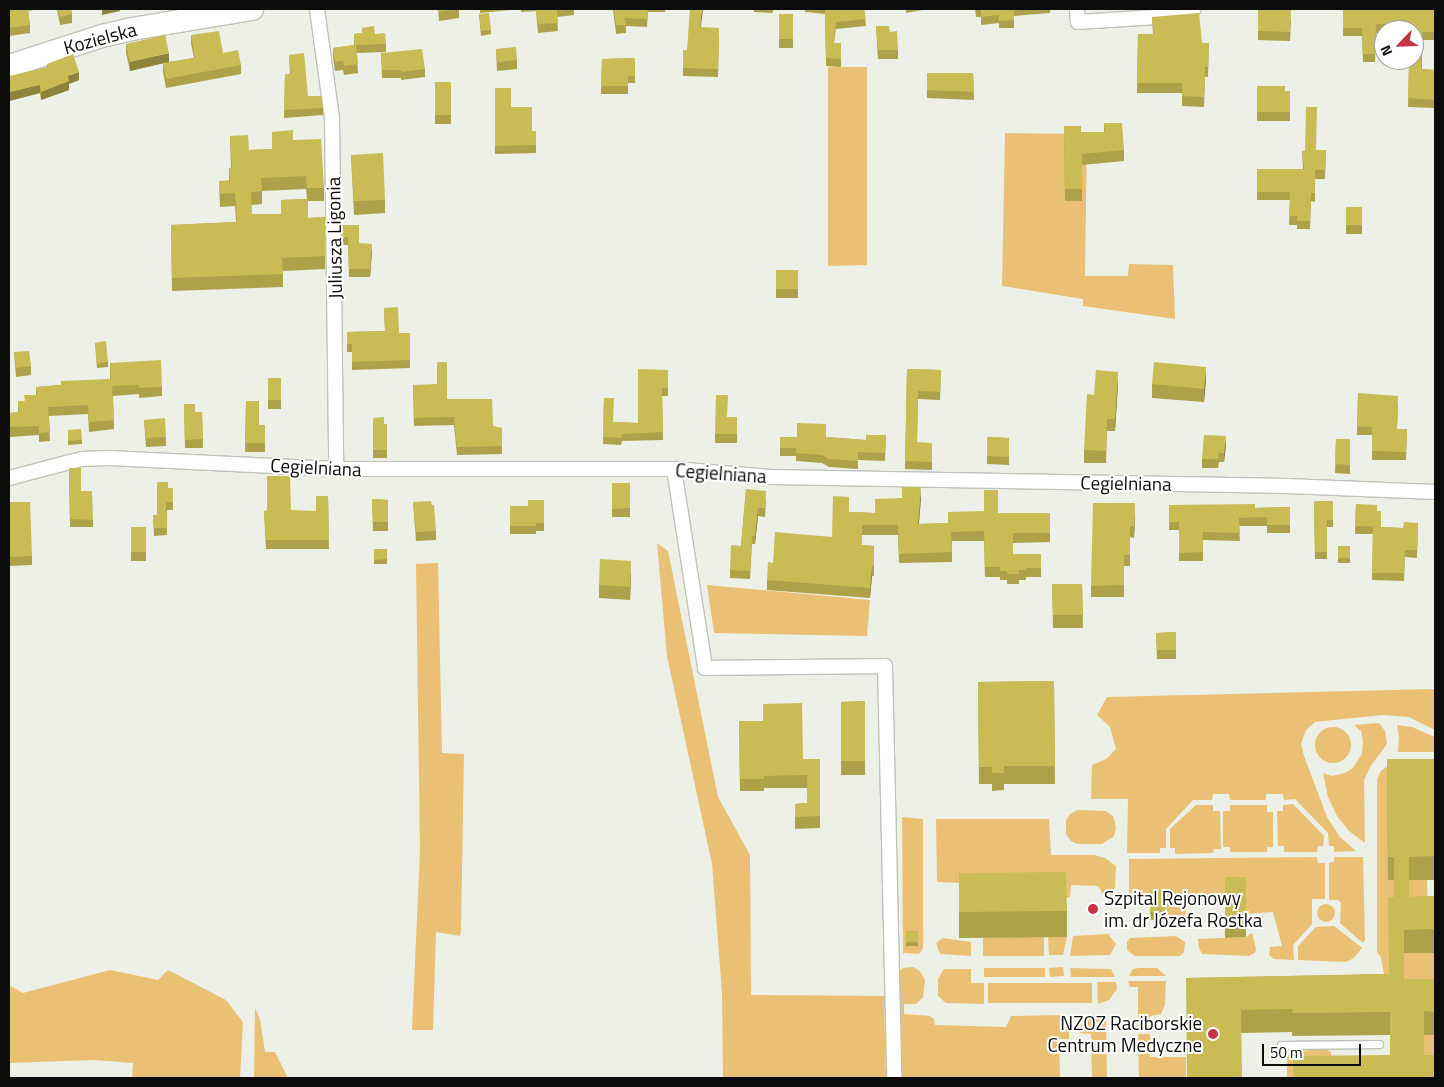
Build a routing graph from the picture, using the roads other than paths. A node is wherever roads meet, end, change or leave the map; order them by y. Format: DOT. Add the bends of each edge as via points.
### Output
graph roads {
  1 [pos="252,9"];
  2 [pos="317,9"];
  3 [pos="1077,9"];
  4 [pos="1194,9"];
  5 [pos="9,66"];
  6 [pos="336,469"];
  7 [pos="674,469"];
  8 [pos="9,478"];
  9 [pos="1435,492"];
  10 [pos="1379,1044"];
  11 [pos="1281,1045"];
  12 [pos="894,1078"];
  1 -- 5 [label="main road, Kozielska" via="117,32"];
  2 -- 6 [label="street, Juliusza Ligonia" via="332,119"];
  3 -- 4 [label="street" via="1078,22 1172,16"];
  6 -- 7 [label="street, Cegielniana"];
  6 -- 8 [label="street, Cegielniana" via="95,458"];
  7 -- 9 [label="street, Cegielniana" via="792,477"];
  7 -- 12 [label="street" via="705,668 885,666"];
  10 -- 11 [label="lane"];
}
